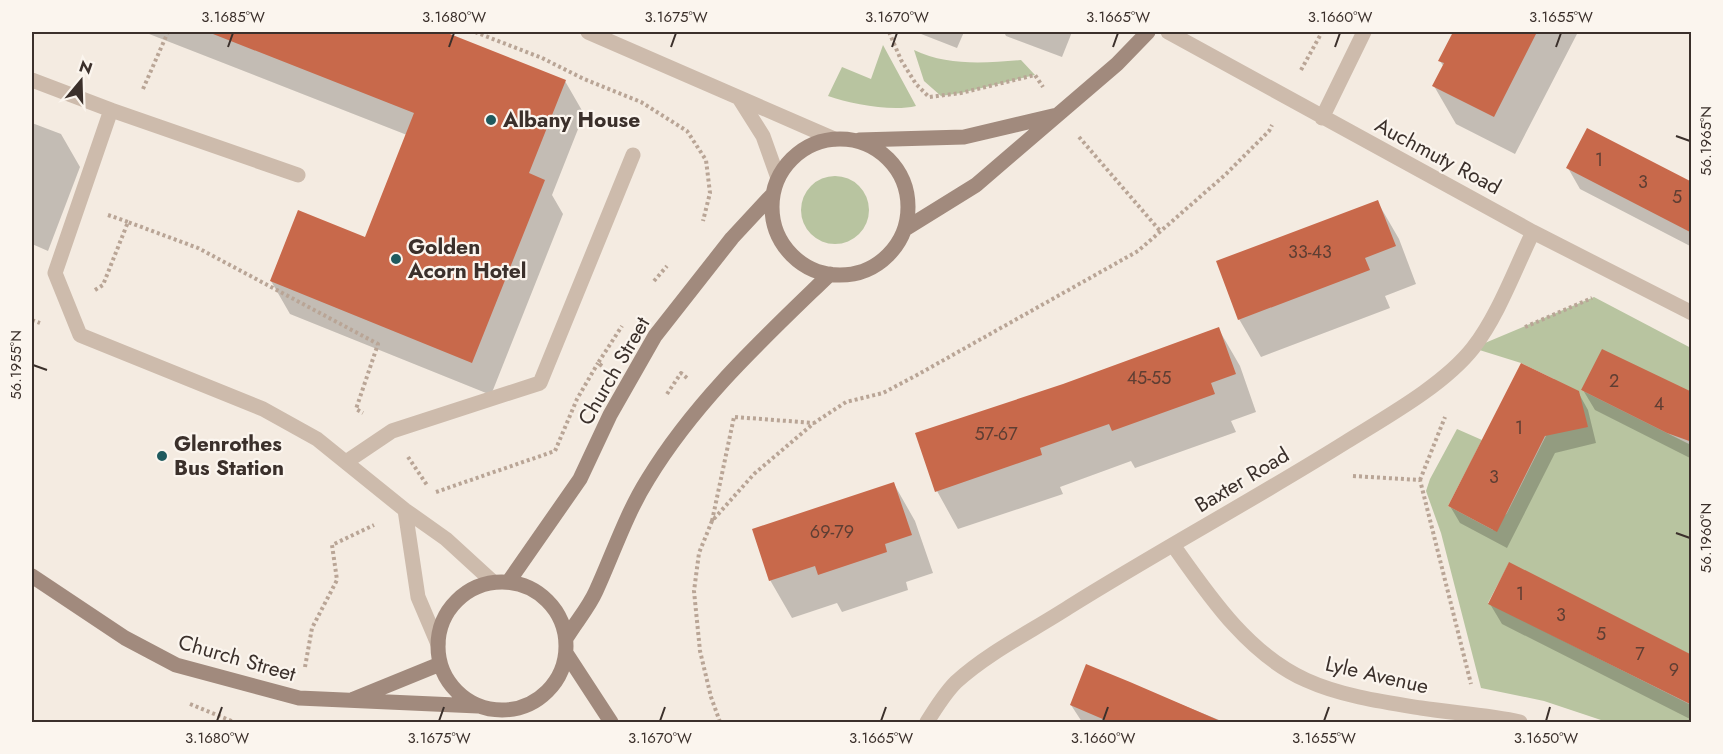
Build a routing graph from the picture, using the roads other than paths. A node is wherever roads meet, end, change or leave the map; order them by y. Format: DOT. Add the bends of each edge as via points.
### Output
graph roads {
  1 [pos="588,32"];
  2 [pos="1148,32"];
  3 [pos="1168,32"];
  4 [pos="1364,32"];
  5 [pos="32,80"];
  6 [pos="740,98"];
  7 [pos="111,110"];
  8 [pos="1060,115"];
  9 [pos="1322,118"];
  10 [pos="834,138"];
  11 [pos="854,140"];
  12 [pos="633,155"];
  13 [pos="298,175"];
  14 [pos="778,178"];
  15 [pos="772,195"];
  16 [pos="905,229"];
  17 [pos="1533,232"];
  18 [pos="830,274"];
  19 [pos="1692,313"];
  20 [pos="346,462"];
  21 [pos="405,510"];
  22 [pos="1173,545"];
  23 [pos="32,576"];
  24 [pos="509,581"];
  25 [pos="493,582"];
  26 [pos="567,637"];
  27 [pos="438,645"];
  28 [pos="567,653"];
  29 [pos="440,664"];
  30 [pos="347,702"];
  31 [pos="478,706"];
  32 [pos="497,710"];
  33 [pos="1473,718"];
  34 [pos="933,720"];
  35 [pos="514,723"];
  36 [pos="611,723"];
  37 [pos="1520,723"];
  1 -- 6 [label="street"];
  2 -- 8 [label="street"];
  3 -- 9 [label="street, Auchmuty Road"];
  4 -- 9 [label="street"];
  5 -- 7 [label="street"];
  6 -- 10 [label="street"];
  6 -- 14 [label="street" via="763,136"];
  7 -- 13 [label="street"];
  7 -- 20 [label="street" via="55,273 80,335 263,409 317,439"];
  8 -- 11 [label="street" via="964,137"];
  8 -- 16 [label="street" via="976,185"];
  9 -- 17 [label="street, Auchmuty Road"];
  10 -- 11 [label="street"];
  10 -- 14 [label="street" via="815,143 789,161"];
  11 -- 16 [label="street" via="879,151 894,165 904,183 909,208"];
  12 -- 20 [label="street" via="540,383 392,431"];
  14 -- 15 [label="street"];
  15 -- 18 [label="street" via="773,223 784,246 803,264"];
  15 -- 24 [label="street, Church Street" via="732,238 655,336 580,479"];
  16 -- 18 [label="street" via="894,249 876,266 849,275"];
  17 -- 19 [label="street, Auchmuty Road"];
  17 -- 22 [label="street, Baxter Road" via="1491,318 1473,348 1456,366 1386,417"];
  18 -- 26 [label="street" via="708,395 647,480 595,594"];
  20 -- 21 [label="street"];
  21 -- 25 [label="street" via="447,539"];
  21 -- 27 [label="street" via="418,597"];
  22 -- 33 [label="street, Lyle Avenue" via="1208,595 1237,627 1270,658 1306,680 1368,698"];
  22 -- 34 [label="street, Baxter Road" via="989,657 956,683"];
  23 -- 30 [label="street, Church Street" via="125,638 176,665 298,698"];
  24 -- 25 [label="street"];
  24 -- 26 [label="street" via="530,587 548,599"];
  25 -- 27 [label="street" via="475,587 448,610 440,626"];
  26 -- 28 [label="street"];
  27 -- 29 [label="street"];
  28 -- 32 [label="street" via="562,672 551,689 517,709"];
  28 -- 36 [label="street"];
  29 -- 30 [label="street, Church Street"];
  29 -- 31 [label="street" via="448,682"];
  30 -- 31 [label="street, Church Street"];
  31 -- 32 [label="street"];
  32 -- 35 [label="street"];
  33 -- 37 [label="street, Lyle Avenue"];
}
